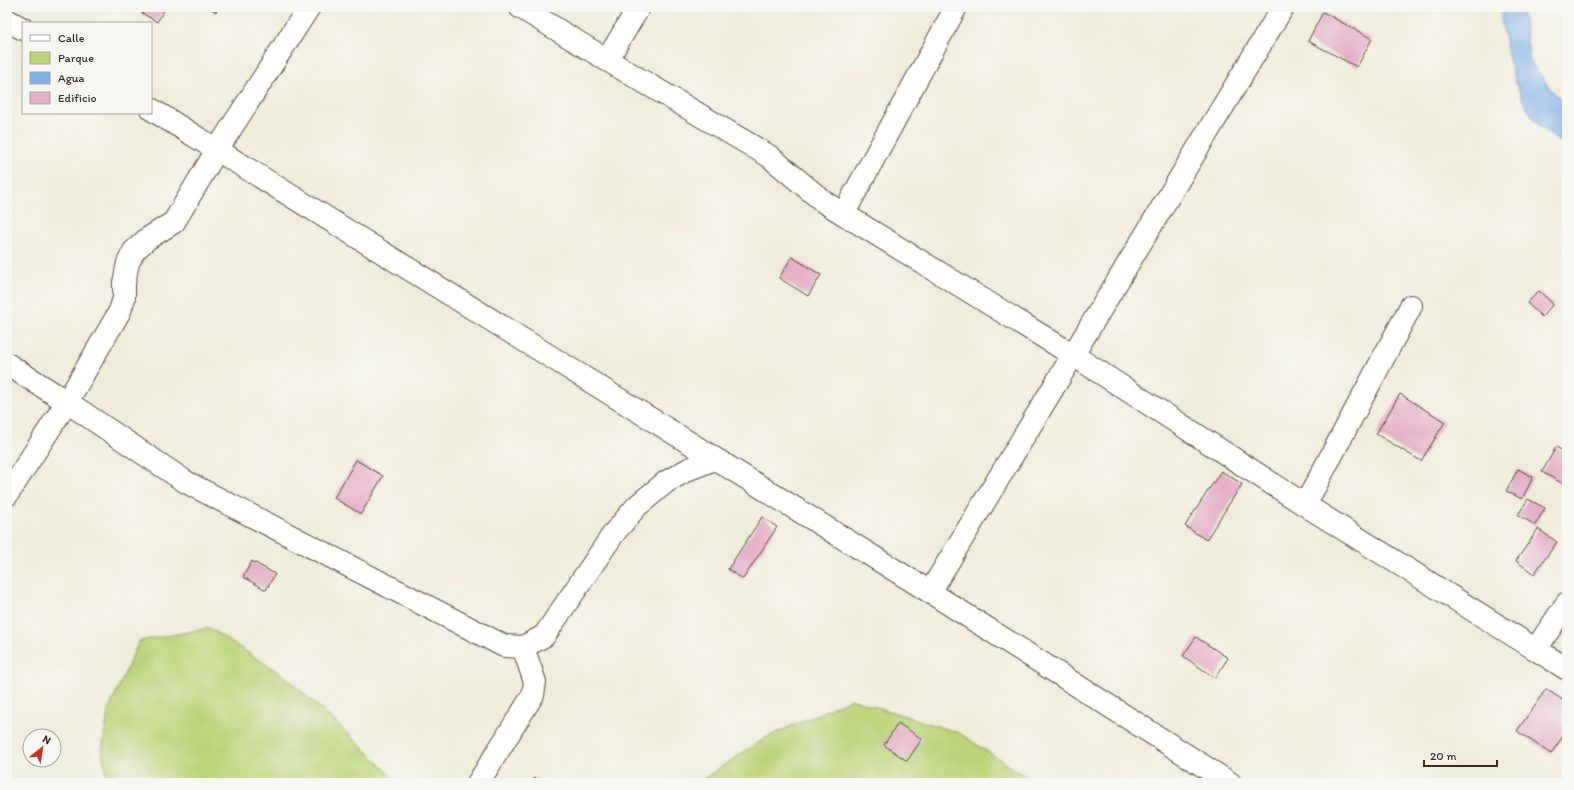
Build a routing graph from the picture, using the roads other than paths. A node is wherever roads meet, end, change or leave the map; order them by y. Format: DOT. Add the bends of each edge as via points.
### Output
graph roads {
  1 [pos="309,7"];
  2 [pos="520,7"];
  3 [pos="639,7"];
  4 [pos="956,7"];
  5 [pos="1283,7"];
  6 [pos="7,20"];
  7 [pos="22,29"];
  8 [pos="607,60"];
  9 [pos="152,110"];
  10 [pos="217,150"];
  11 [pos="844,213"];
  12 [pos="1411,306"];
  13 [pos="1073,355"];
  14 [pos="7,364"];
  15 [pos="67,402"];
  16 [pos="715,458"];
  17 [pos="7,495"];
  18 [pos="1305,505"];
  19 [pos="930,592"];
  20 [pos="1567,603"];
  21 [pos="523,647"];
  22 [pos="1536,650"];
  23 [pos="1567,669"];
  24 [pos="478,783"];
  25 [pos="1230,783"];
  1 -- 10 [label="street"];
  2 -- 8 [label="street"];
  3 -- 8 [label="street"];
  4 -- 11 [label="street"];
  5 -- 13 [label="street"];
  6 -- 7 [label="street"];
  8 -- 11 [label="street" via="769,156 815,196"];
  9 -- 10 [label="street"];
  10 -- 15 [label="street" via="174,222 147,239 134,251 128,263 120,311"];
  10 -- 16 [label="street"];
  11 -- 13 [label="street"];
  12 -- 18 [label="street"];
  13 -- 18 [label="street"];
  13 -- 19 [label="street"];
  14 -- 15 [label="street"];
  15 -- 17 [label="street"];
  15 -- 21 [label="street" via="186,482 504,646"];
  16 -- 19 [label="street"];
  16 -- 21 [label="street" via="666,482 637,506 614,534 544,636"];
  18 -- 22 [label="street"];
  19 -- 25 [label="street"];
  20 -- 22 [label="street"];
  21 -- 24 [label="street" via="535,682 533,695"];
  22 -- 23 [label="street"];
}
